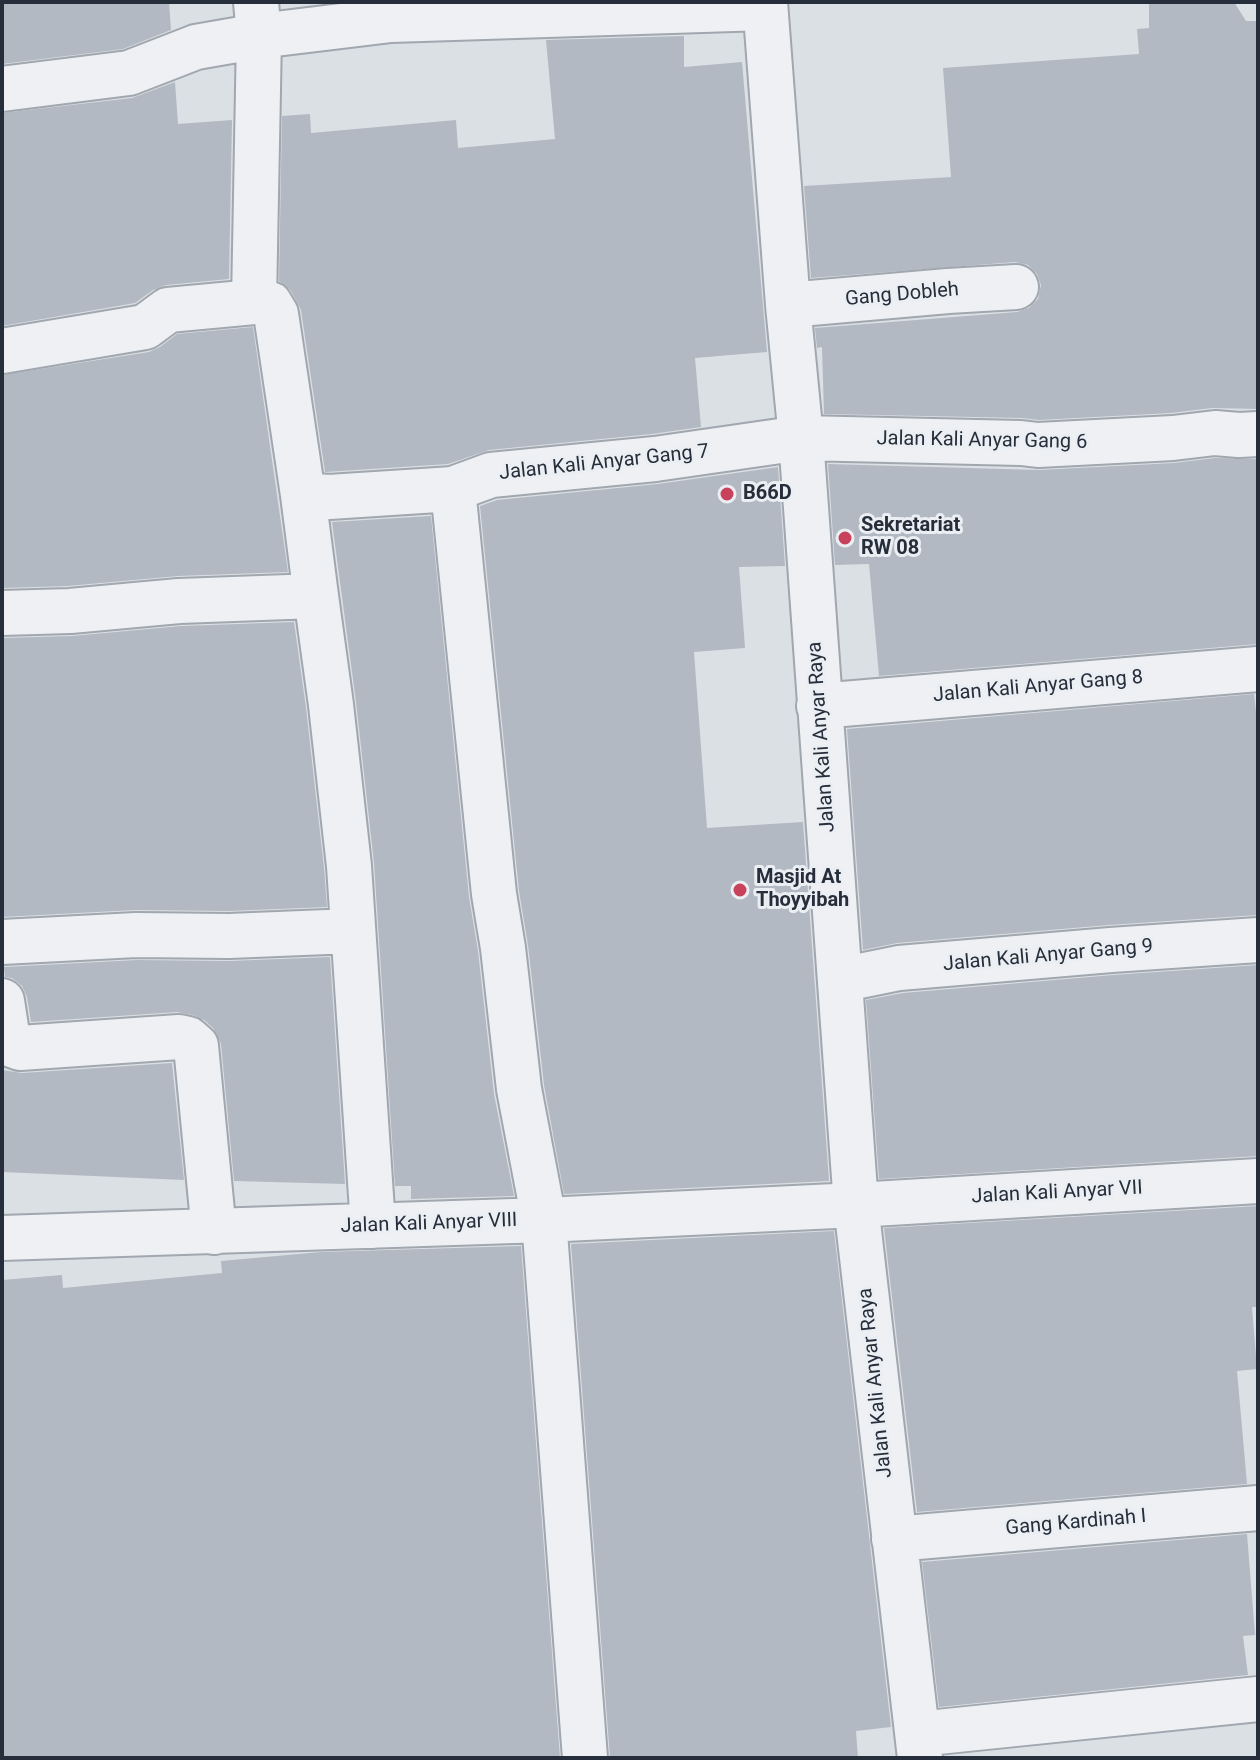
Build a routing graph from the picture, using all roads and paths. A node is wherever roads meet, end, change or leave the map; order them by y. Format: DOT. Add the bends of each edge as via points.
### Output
graph roads {
  1 [pos="765,5"];
  2 [pos="257,19"];
  3 [pos="2,89"];
  4 [pos="1016,287"];
  5 [pos="254,302"];
  6 [pos="788,305"];
  7 [pos="2,351"];
  8 [pos="1258,434"];
  9 [pos="801,438"];
  10 [pos="453,489"];
  11 [pos="303,495"];
  12 [pos="316,596"];
  13 [pos="2,613"];
  14 [pos="1258,669"];
  15 [pos="819,706"];
  16 [pos="352,931"];
  17 [pos="1258,940"];
  18 [pos="2,942"];
  19 [pos="840,980"];
  20 [pos="2,1001"];
  21 [pos="1258,1181"];
  22 [pos="856,1205"];
  23 [pos="544,1220"];
  24 [pos="373,1226"];
  25 [pos="214,1232"];
  26 [pos="2,1238"];
  27 [pos="1258,1508"];
  28 [pos="894,1539"];
  29 [pos="1258,1699"];
  30 [pos="919,1746"];
  31 [pos="585,1758"];
  1 -- 2 [label="street" via="391,20"];
  1 -- 6 [label="street, Jalan Kali Anyar Raya"];
  2 -- 3 [label="street" via="129,73"];
  2 -- 5 [label="street"];
  4 -- 6 [label="street, Gang Dobleh"];
  5 -- 7 [label="street" via="168,310 145,327"];
  5 -- 11 [label="street" via="270,304 276,314"];
  6 -- 9 [label="street, Jalan Kali Anyar Raya"];
  8 -- 9 [label="street, Jalan Kali Anyar Gang 6" via="1038,445"];
  9 -- 10 [label="street, Jalan Kali Anyar Gang 7" via="491,475"];
  9 -- 15 [label="street, Jalan Kali Anyar Raya"];
  10 -- 11 [label="street, Jalan Kali Anyar Gang 7"];
  10 -- 23 [label="street" via="494,894 519,1089"];
  11 -- 12 [label="street"];
  12 -- 13 [label="street"];
  12 -- 16 [label="street"];
  14 -- 15 [label="street, Jalan Kali Anyar Gang 8"];
  15 -- 19 [label="street, Jalan Kali Anyar Raya"];
  16 -- 18 [label="street"];
  16 -- 24 [label="street"];
  17 -- 19 [label="street, Jalan Kali Anyar Gang 9" via="899,968"];
  19 -- 22 [label="street, Jalan Kali Anyar Raya"];
  20 -- 25 [label="street" via="8,1040 20,1048 179,1037 196,1046"];
  21 -- 22 [label="street, Jalan Kali Anyar VII"];
  22 -- 23 [label="street, Jalan Kali Anyar VIII"];
  22 -- 28 [label="street, Jalan Kali Anyar Raya"];
  23 -- 24 [label="street, Jalan Kali Anyar VIII"];
  23 -- 31 [label="street"];
  24 -- 25 [label="street, Jalan Kali Anyar VIII"];
  25 -- 26 [label="street, Jalan Kali Anyar VIII"];
  27 -- 28 [label="street, Gang Kardinah I"];
  28 -- 30 [label="street, Jalan Kali Anyar Raya"];
  29 -- 30 [label="street"];
}
